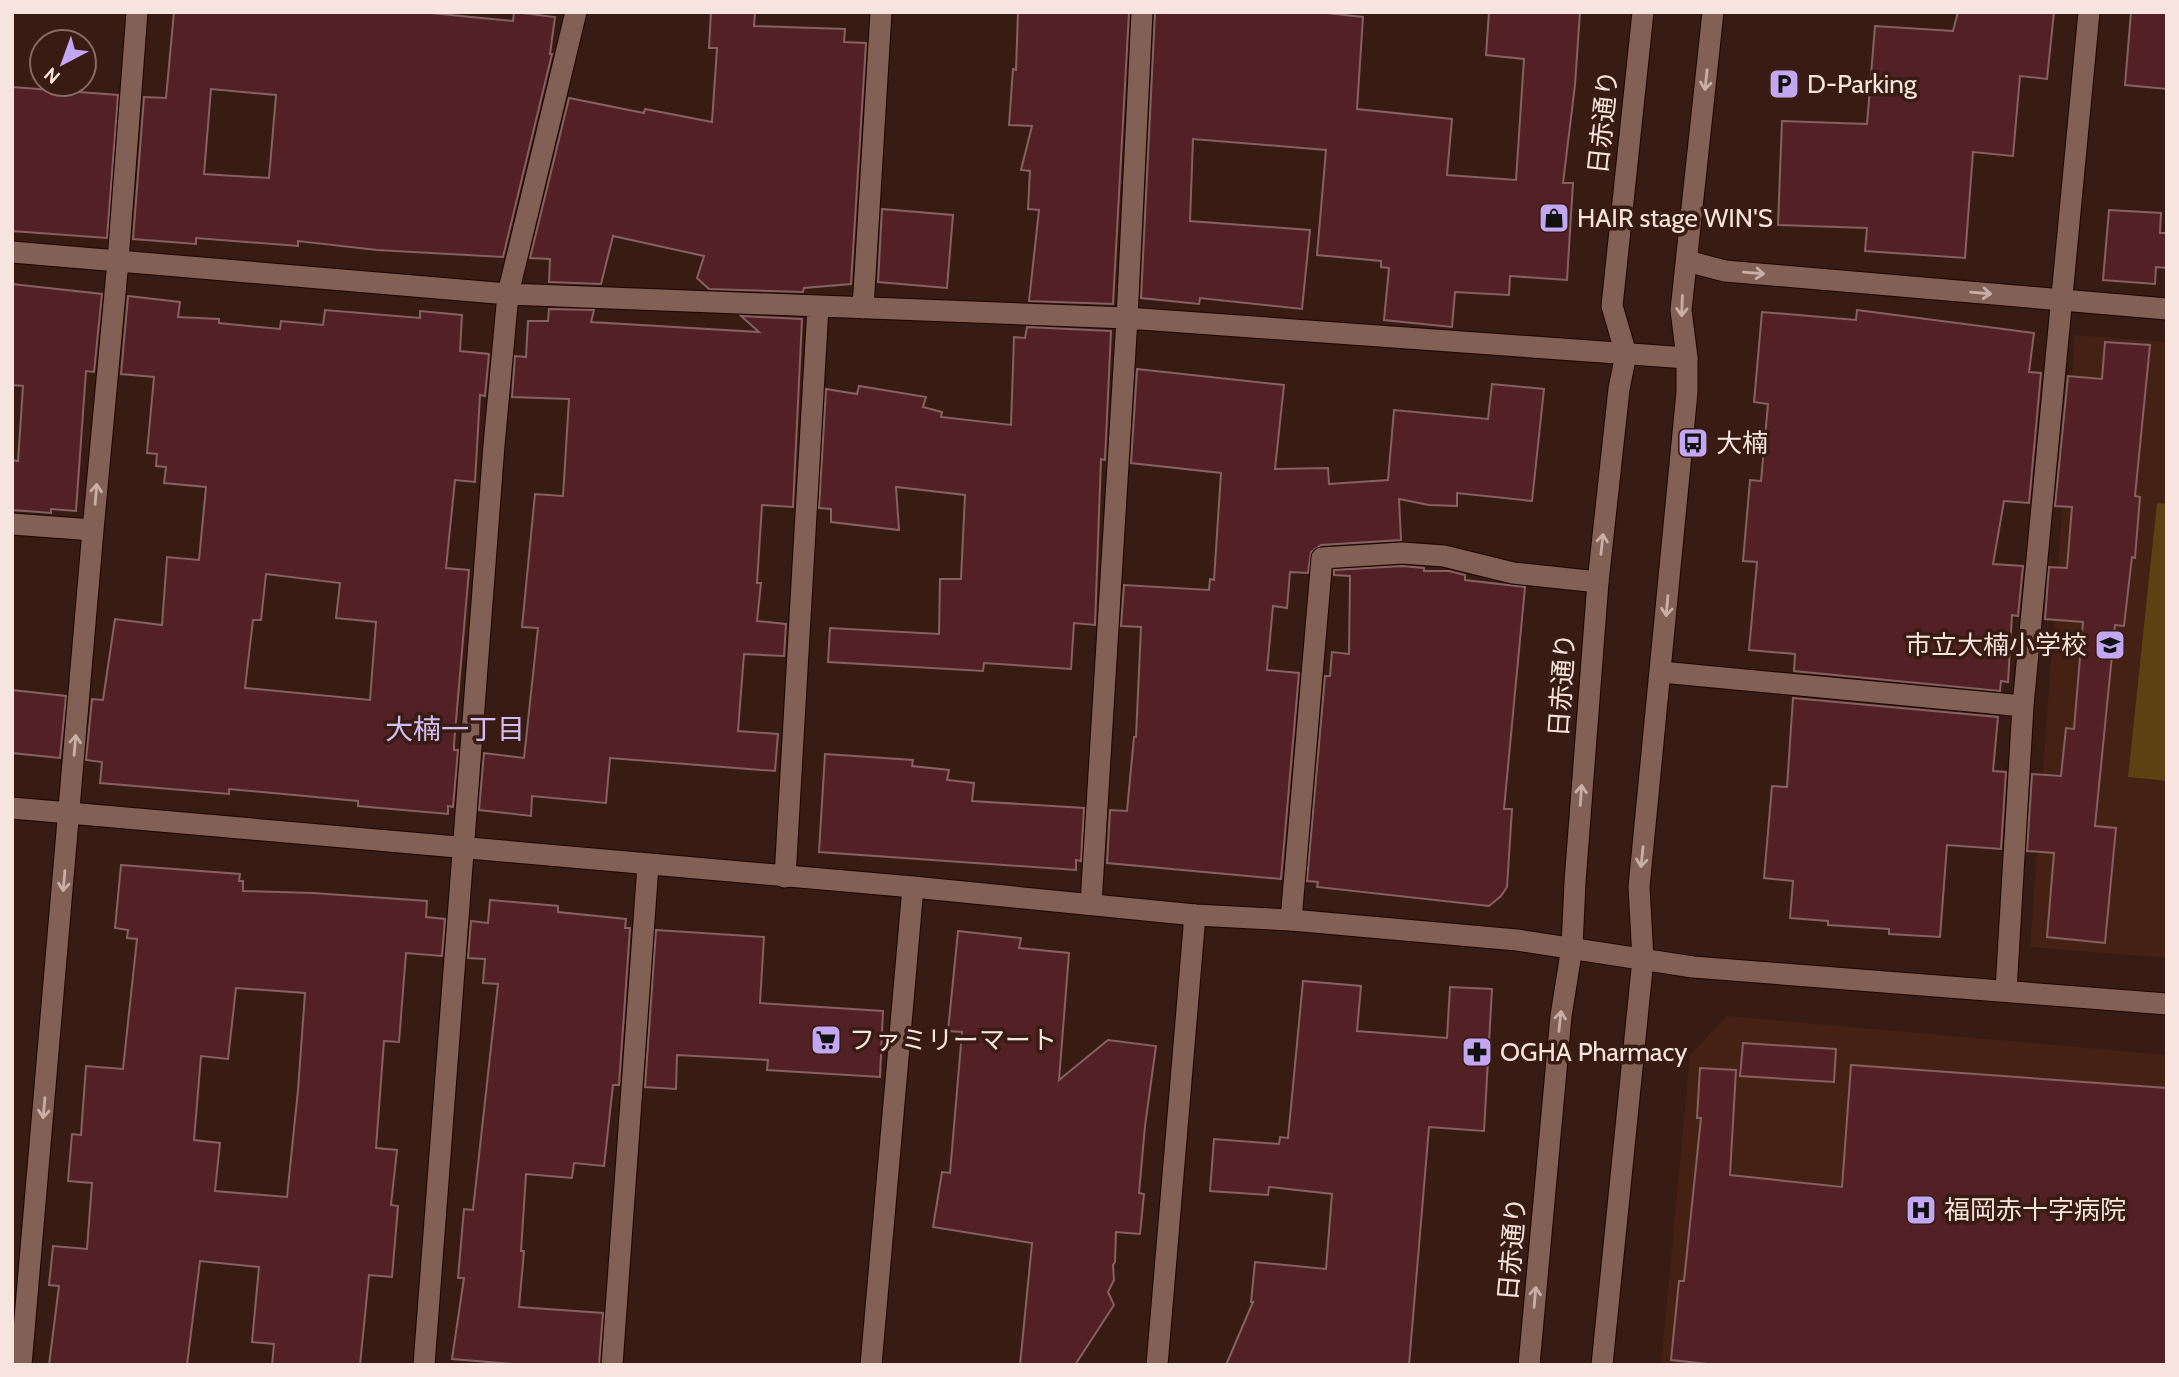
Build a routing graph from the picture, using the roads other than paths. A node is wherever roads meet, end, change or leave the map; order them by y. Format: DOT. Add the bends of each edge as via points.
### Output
graph roads {
  1 [pos="137,12"];
  2 [pos="576,12"];
  3 [pos="881,12"];
  4 [pos="1142,12"];
  5 [pos="1643,12"];
  6 [pos="1713,12"];
  7 [pos="2089,12"];
  8 [pos="12,252"];
  9 [pos="118,261"];
  10 [pos="1687,261"];
  11 [pos="508,294"];
  12 [pos="2063,300"];
  13 [pos="818,307"];
  14 [pos="863,308"];
  15 [pos="2167,309"];
  16 [pos="1127,318"];
  17 [pos="1626,354"];
  18 [pos="1687,358"];
  19 [pos="12,524"];
  20 [pos="93,530"];
  21 [pos="1598,582"];
  22 [pos="1661,672"];
  23 [pos="2023,706"];
  24 [pos="12,808"];
  25 [pos="70,813"];
  26 [pos="465,848"];
  27 [pos="648,865"];
  28 [pos="785,877"];
  29 [pos="914,887"];
  30 [pos="1091,904"];
  31 [pos="1195,915"];
  32 [pos="1291,920"];
  33 [pos="1572,947"];
  34 [pos="1643,960"];
  35 [pos="2006,990"];
  36 [pos="2167,1004"];
  37 [pos="21,1365"];
  38 [pos="424,1365"];
  39 [pos="612,1365"];
  40 [pos="871,1365"];
  41 [pos="1157,1365"];
  42 [pos="1529,1365"];
  43 [pos="1602,1365"];
  1 -- 9 [label="street"];
  2 -- 11 [label="street"];
  3 -- 14 [label="street"];
  4 -- 16 [label="street"];
  5 -- 17 [label="street, 日赤通り" via="1612,306"];
  6 -- 10 [label="street, one-way"];
  7 -- 12 [label="street"];
  8 -- 9 [label="street"];
  9 -- 11 [label="street"];
  20 -- 9 [label="street, one-way"];
  10 -- 12 [label="street, one-way" via="1725,271"];
  10 -- 18 [label="street, one-way" via="1681,310"];
  11 -- 13 [label="street"];
  11 -- 26 [label="street"];
  12 -- 15 [label="street"];
  12 -- 23 [label="street"];
  13 -- 14 [label="street"];
  13 -- 28 [label="street"];
  14 -- 16 [label="street"];
  16 -- 17 [label="street"];
  16 -- 30 [label="street"];
  17 -- 18 [label="street"];
  21 -- 17 [label="street, 日赤通り, one-way"];
  18 -- 22 [label="street, one-way"];
  19 -- 20 [label="street"];
  25 -- 20 [label="street, one-way"];
  21 -- 32 [label="street" via="1513,573 1444,556 1402,553 1322,558"];
  33 -- 21 [label="street, 日赤通り, one-way"];
  22 -- 23 [label="street"];
  22 -- 34 [label="street, one-way" via="1639,887"];
  23 -- 35 [label="street"];
  24 -- 25 [label="street"];
  25 -- 26 [label="street"];
  25 -- 37 [label="street, one-way"];
  26 -- 27 [label="street"];
  26 -- 38 [label="street"];
  27 -- 28 [label="street"];
  27 -- 39 [label="street"];
  28 -- 29 [label="street"];
  29 -- 30 [label="street"];
  29 -- 40 [label="street"];
  30 -- 31 [label="street"];
  31 -- 32 [label="street"];
  31 -- 41 [label="street"];
  32 -- 33 [label="street"];
  33 -- 34 [label="street"];
  42 -- 33 [label="street, 日赤通り, one-way" via="1560,1016"];
  34 -- 35 [label="street"];
  34 -- 43 [label="street"];
  35 -- 36 [label="street"];
}
